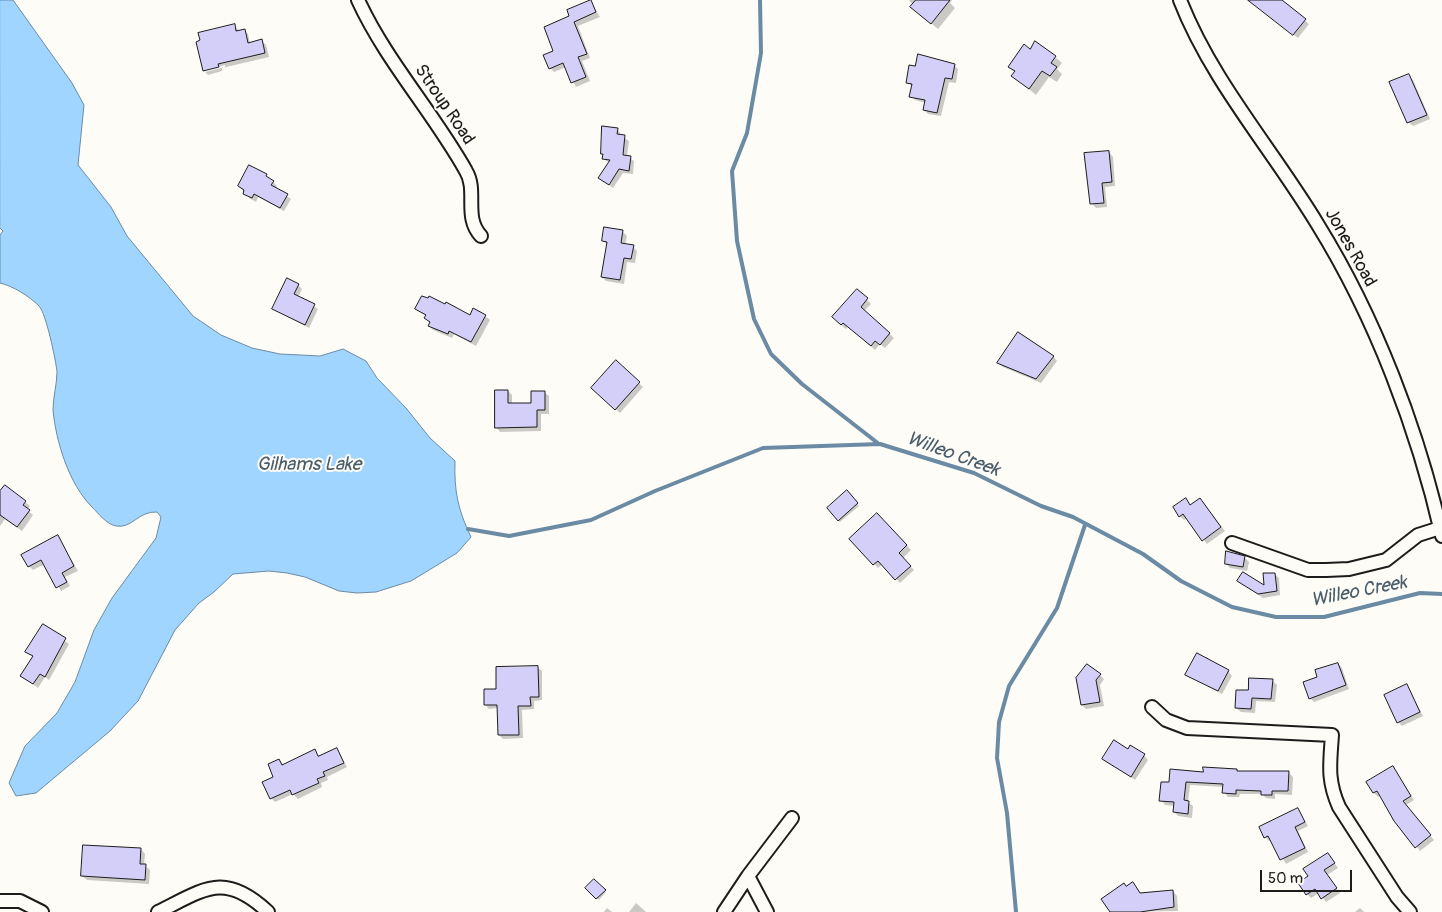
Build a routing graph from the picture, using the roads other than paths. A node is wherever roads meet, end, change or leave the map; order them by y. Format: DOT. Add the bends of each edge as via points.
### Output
graph roads {
  1 [pos="358,0"];
  2 [pos="1180,0"];
  3 [pos="481,236"];
  4 [pos="1441,532"];
  5 [pos="1232,543"];
  6 [pos="1152,707"];
  7 [pos="792,818"];
  8 [pos="748,876"];
  9 [pos="0,901"];
  10 [pos="42,912"];
  11 [pos="158,912"];
  12 [pos="268,912"];
  13 [pos="724,912"];
  14 [pos="767,912"];
  15 [pos="1410,912"];
  1 -- 3 [label="street, Stroup Road" via="384,48 468,173 471,218"];
  2 -- 4 [label="street, Jones Road" via="1216,71 1318,224 1343,268 1398,392 1420,455"];
  4 -- 5 [label="street" via="1418,536 1386,560 1341,569 1308,570"];
  6 -- 15 [label="street" via="1166,720 1187,728 1332,735 1329,776 1339,807 1397,898"];
  7 -- 8 [label="street"];
  8 -- 13 [label="street"];
  8 -- 14 [label="street"];
  9 -- 10 [label="street" via="20,901"];
  11 -- 12 [label="street" via="215,887 235,888"];
}
